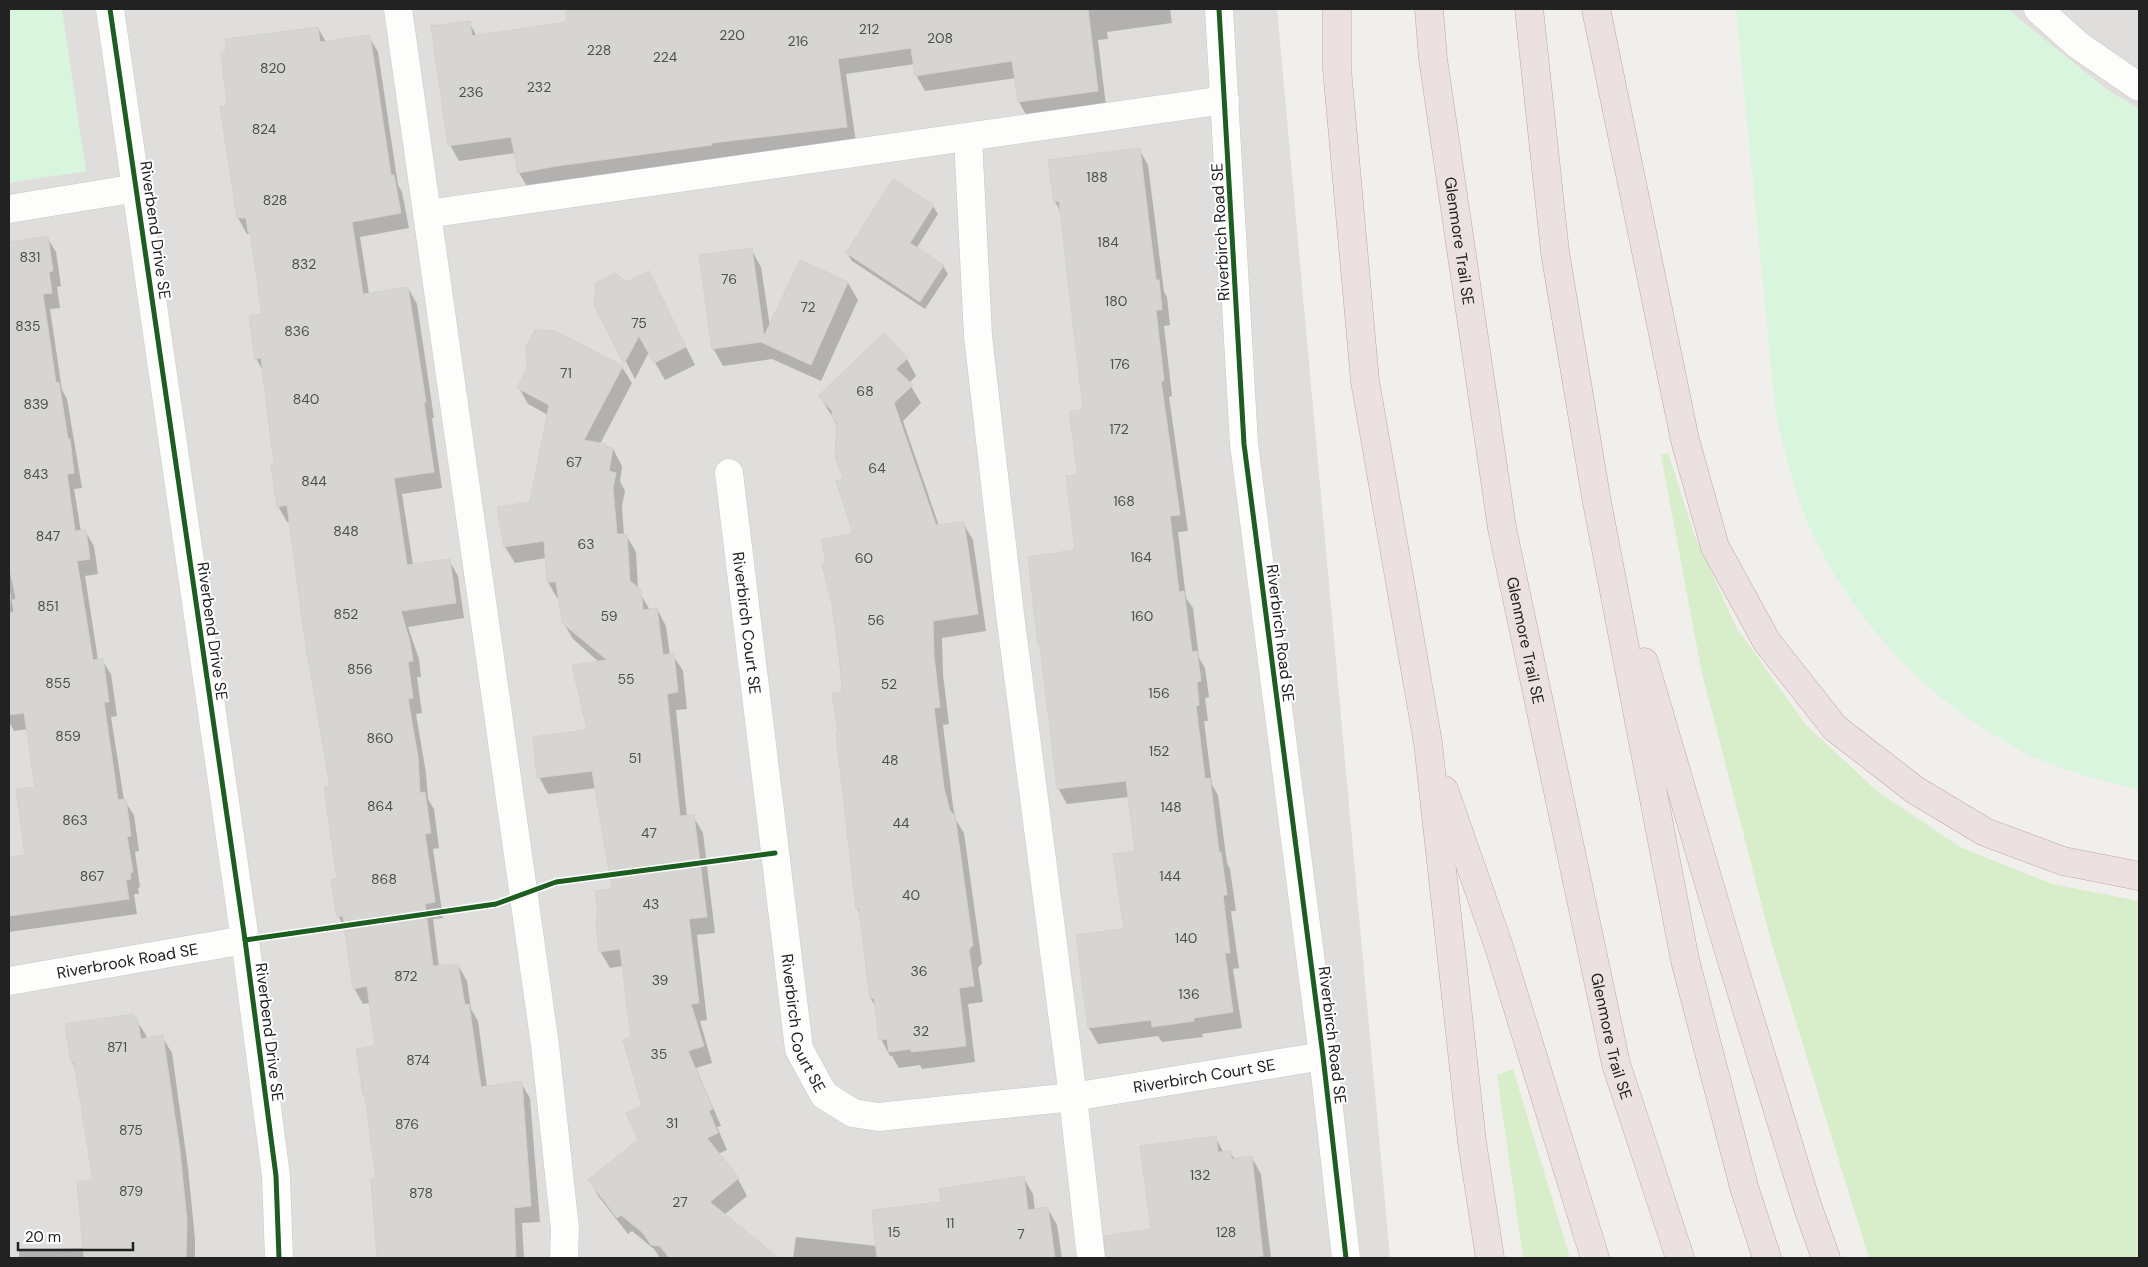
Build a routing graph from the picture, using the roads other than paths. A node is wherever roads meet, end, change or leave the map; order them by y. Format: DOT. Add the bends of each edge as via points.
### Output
graph roads {
  1 [pos="110,9"];
  2 [pos="398,9"];
  3 [pos="1220,9"];
  4 [pos="1337,9"];
  5 [pos="1430,9"];
  6 [pos="1529,9"];
  7 [pos="1596,9"];
  8 [pos="2038,9"];
  9 [pos="2139,87"];
  10 [pos="1225,100"];
  11 [pos="968,138"];
  12 [pos="137,188"];
  13 [pos="9,209"];
  14 [pos="427,214"];
  15 [pos="729,473"];
  16 [pos="1596,497"];
  17 [pos="1428,743"];
  18 [pos="2139,876"];
  19 [pos="245,940"];
  20 [pos="9,981"];
  21 [pos="1323,1056"];
  22 [pos="1073,1097"];
  23 [pos="279,1258"];
  24 [pos="564,1258"];
  25 [pos="1091,1258"];
  26 [pos="1346,1258"];
  27 [pos="1490,1258"];
  28 [pos="1595,1258"];
  29 [pos="1680,1258"];
  30 [pos="1767,1258"];
  31 [pos="1826,1258"];
  1 -- 12 [label="street, Riverbend Drive SE"];
  2 -- 14 [label="street"];
  3 -- 10 [label="street, Riverbirch Road SE"];
  4 -- 17 [label="highway" via="1337,69 1365,381"];
  5 -- 29 [label="highway, Glenmore Trail SE" via="1433,59 1502,528 1616,1064"];
  6 -- 16 [label="highway" via="1555,252"];
  7 -- 18 [label="highway" via="1685,440 1715,547 1767,642 1835,728 1915,790 1985,832 2063,861"];
  8 -- 9 [label="street" via="2078,45"];
  10 -- 11 [label="street"];
  10 -- 21 [label="street, Riverbirch Road SE" via="1244,444"];
  11 -- 14 [label="street"];
  11 -- 22 [label="street" via="978,336 1010,614"];
  12 -- 13 [label="street"];
  12 -- 19 [label="street, Riverbend Drive SE"];
  14 -- 24 [label="street" via="545,1045 565,1229"];
  15 -- 22 [label="street, Riverbirch Court SE" via="799,1049 809,1071 824,1095 853,1113 878,1117"];
  16 -- 30 [label="highway" via="1685,960 1744,1187"];
  16 -- 31 [label="highway" via="1728,948"];
  17 -- 27 [label="highway" via="1472,1142"];
  17 -- 28 [label="highway" via="1499,948"];
  19 -- 20 [label="street, Riverbrook Road SE"];
  19 -- 23 [label="street, Riverbend Drive SE" via="276,1176"];
  21 -- 22 [label="street, Riverbirch Court SE"];
  21 -- 26 [label="street, Riverbirch Road SE"];
  22 -- 25 [label="street"];
}
